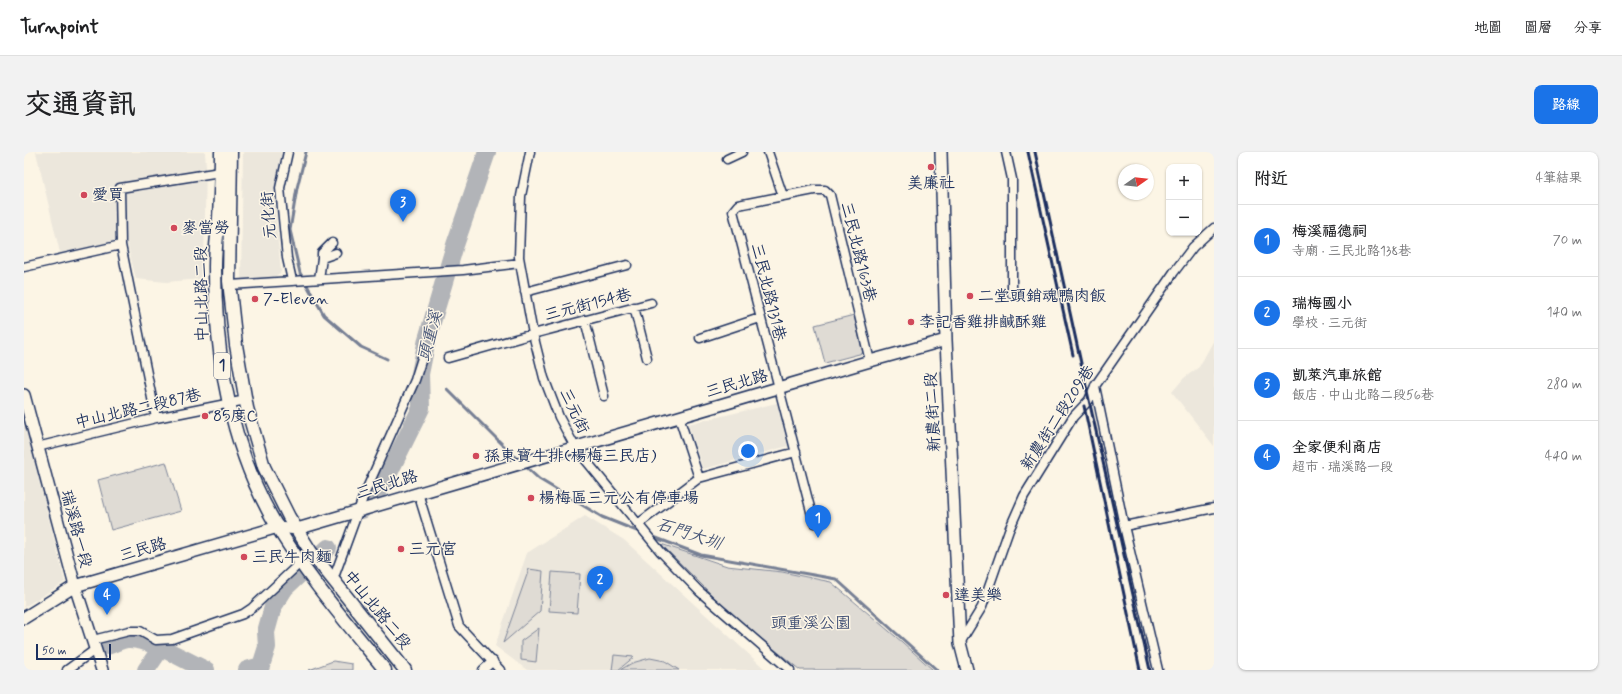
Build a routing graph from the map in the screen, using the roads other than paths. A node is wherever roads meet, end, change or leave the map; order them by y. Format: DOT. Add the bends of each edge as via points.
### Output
graph roads {
  1 [pos="221,152"];
  2 [pos="232,152"];
  3 [pos="288,152"];
  4 [pos="530,152"];
  5 [pos="742,152"];
  6 [pos="768,152"];
  7 [pos="941,152"];
  8 [pos="1006,152"];
  9 [pos="727,159"];
  10 [pos="220,172"];
  11 [pos="783,196"];
  12 [pos="738,205"];
  13 [pos="1214,228"];
  14 [pos="332,244"];
  15 [pos="121,245"];
  16 [pos="336,253"];
  17 [pos="322,258"];
  18 [pos="520,262"];
  19 [pos="627,265"];
  20 [pos="24,267"];
  21 [pos="294,278"];
  22 [pos="317,279"];
  23 [pos="230,285"];
  24 [pos="525,292"];
  25 [pos="1012,294"];
  26 [pos="650,303"];
  27 [pos="634,307"];
  28 [pos="760,318"];
  29 [pos="584,320"];
  30 [pos="532,334"];
  31 [pos="700,338"];
  32 [pos="946,340"];
  33 [pos="422,358"];
  34 [pos="448,358"];
  35 [pos="647,358"];
  36 [pos="870,361"];
  37 [pos="1095,386"];
  38 [pos="779,388"];
  39 [pos="24,395"];
  40 [pos="604,396"];
  41 [pos="246,400"];
  42 [pos="230,404"];
  43 [pos="679,417"];
  44 [pos="156,418"];
  45 [pos="37,447"];
  46 [pos="575,447"];
  47 [pos="796,452"];
  48 [pos="699,478"];
  49 [pos="418,493"];
  50 [pos="1214,508"];
  51 [pos="358,511"];
  52 [pos="814,523"];
  53 [pos="1124,526"];
  54 [pos="278,527"];
  55 [pos="640,527"];
  56 [pos="297,529"];
  57 [pos="300,563"];
  58 [pos="333,580"];
  59 [pos="75,586"];
  60 [pos="24,618"];
  61 [pos="960,643"];
  62 [pos="94,645"];
  63 [pos="493,661"];
  64 [pos="67,670"];
  65 [pos="102,670"];
  66 [pos="385,670"];
  67 [pos="405,670"];
  68 [pos="483,670"];
  69 [pos="500,670"];
  70 [pos="790,670"];
  71 [pos="967,670"];
  72 [pos="1158,670"];
  1 -- 10 [label="main road, 中山北路二段 / 1"];
  2 -- 23 [label="main road, 中山北路二段 / 1"];
  3 -- 21 [label="street, 元化街" via="280,188 287,258"];
  4 -- 18 [label="street, 三元街" via="521,196"];
  5 -- 9 [label="street"];
  6 -- 11 [label="street"];
  7 -- 32 [label="street, 新農街二段"];
  8 -- 25 [label="street" via="1012,179"];
  10 -- 15 [label="street" via="120,188"];
  10 -- 42 [label="main road, 中山北路二段 / 1" via="215,266 220,352"];
  11 -- 12 [label="street, 三民北路163巷"];
  11 -- 36 [label="street, 三民北路163巷" via="814,190 825,190 830,195"];
  12 -- 28 [label="street, 三民北路131巷" via="733,211"];
  13 -- 37 [label="street, 新農街二段209巷" via="1193,247 1174,272"];
  14 -- 17 [label="street" via="322,253"];
  15 -- 20 [label="street"];
  15 -- 44 [label="street"];
  16 -- 17 [label="street"];
  17 -- 22 [label="street"];
  18 -- 22 [label="street" via="463,270"];
  18 -- 24 [label="street, 三元街"];
  19 -- 24 [label="street"];
  21 -- 22 [label="street"];
  21 -- 23 [label="street"];
  23 -- 41 [label="main road, 中山北路二段 / 1" via="236,345"];
  24 -- 30 [label="street, 三元街"];
  26 -- 27 [label="street, 三元街154巷"];
  27 -- 29 [label="street, 三元街154巷"];
  27 -- 35 [label="street"];
  28 -- 31 [label="street"];
  28 -- 38 [label="street, 三民北路131巷"];
  29 -- 30 [label="street, 三元街154巷"];
  29 -- 40 [label="street"];
  30 -- 34 [label="street, 三元街154巷"];
  30 -- 46 [label="street, 三元街" via="544,378 559,417"];
  32 -- 36 [label="street, 三民北路"];
  32 -- 61 [label="street, 新農街二段"];
  33 -- 51 [label="street" via="415,380"];
  36 -- 38 [label="street, 三民北路"];
  37 -- 53 [label="street"];
  37 -- 61 [label="street, 新農街二段209巷" via="1024,496 982,607"];
  38 -- 43 [label="street, 三民北路"];
  38 -- 47 [label="street, 三民北路131巷"];
  39 -- 45 [label="street, 瑞溪路一段"];
  41 -- 42 [label="street, 中山北路二段87巷"];
  41 -- 56 [label="main road, 中山北路二段 / 1" via="264,467 288,517"];
  42 -- 44 [label="street, 中山北路二段87巷"];
  42 -- 54 [label="main road, 中山北路二段 / 1" via="246,464"];
  43 -- 46 [label="street, 三民北路"];
  43 -- 48 [label="street"];
  44 -- 45 [label="street, 中山北路二段87巷"];
  45 -- 59 [label="street, 瑞溪路一段"];
  46 -- 49 [label="street, 三民北路"];
  46 -- 55 [label="street, 三元街"];
  47 -- 48 [label="street"];
  47 -- 52 [label="street, 三民北路131巷"];
  48 -- 55 [label="street"];
  49 -- 51 [label="street, 三民北路"];
  49 -- 63 [label="street" via="459,626"];
  50 -- 53 [label="street"];
  51 -- 56 [label="street, 三民北路"];
  51 -- 58 [label="street"];
  53 -- 72 [label="street"];
  54 -- 56 [label="street, 三民北路"];
  54 -- 57 [label="main road, 中山北路二段 / 1"];
  54 -- 59 [label="street, 三民路"];
  55 -- 70 [label="street, 三元街" via="699,592"];
  56 -- 58 [label="main road, 中山北路二段 / 1"];
  57 -- 62 [label="street" via="243,614 172,639 156,640 140,631 129,631"];
  57 -- 66 [label="main road, 中山北路二段 / 1"];
  58 -- 67 [label="main road, 中山北路二段 / 1"];
  59 -- 60 [label="street, 三民路"];
  59 -- 62 [label="street, 瑞溪路一段"];
  61 -- 71 [label="street, 新農街二段"];
  62 -- 64 [label="street"];
  62 -- 65 [label="street, 瑞溪路一段"];
  63 -- 68 [label="street"];
  63 -- 69 [label="street"];
}
